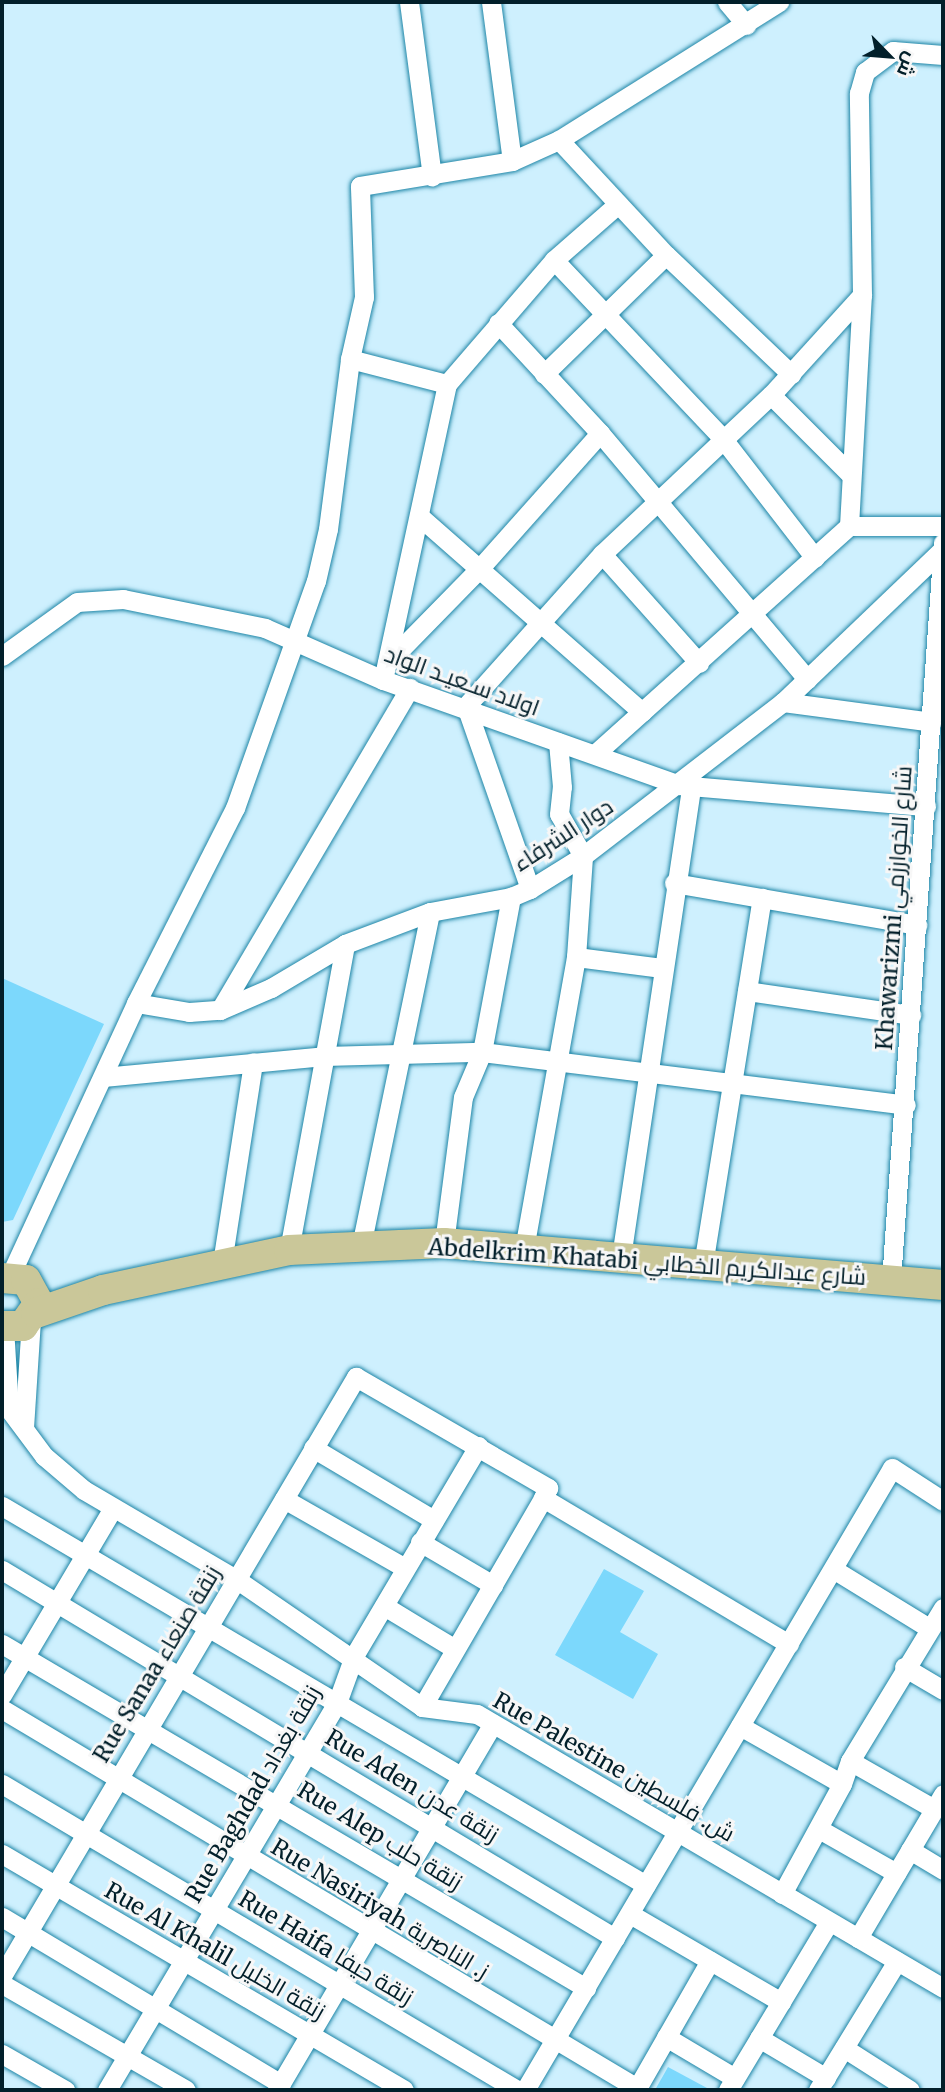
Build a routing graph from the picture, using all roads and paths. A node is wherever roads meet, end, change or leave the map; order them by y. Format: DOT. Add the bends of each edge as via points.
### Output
graph roads {
  1 [pos="409,2"];
  2 [pos="491,2"];
  3 [pos="727,2"];
  4 [pos="779,2"];
  5 [pos="746,25"];
  6 [pos="943,55"];
  7 [pos="559,140"];
  8 [pos="512,161"];
  9 [pos="432,176"];
  10 [pos="618,204"];
  11 [pos="666,255"];
  12 [pos="554,260"];
  13 [pos="862,295"];
  14 [pos="605,312"];
  15 [pos="498,323"];
  16 [pos="350,359"];
  17 [pos="544,374"];
  18 [pos="791,374"];
  19 [pos="447,384"];
  20 [pos="771,395"];
  21 [pos="600,433"];
  22 [pos="723,439"];
  23 [pos="849,472"];
  24 [pos="656,499"];
  25 [pos="419,516"];
  26 [pos="849,526"];
  27 [pos="943,526"];
  28 [pos="943,545"];
  29 [pos="602,554"];
  30 [pos="815,558"];
  31 [pos="479,569"];
  32 [pos="755,615"];
  33 [pos="538,621"];
  34 [pos="295,641"];
  35 [pos="2,656"];
  36 [pos="699,663"];
  37 [pos="385,671"];
  38 [pos="807,679"];
  39 [pos="410,688"];
  40 [pos="783,702"];
  41 [pos="466,706"];
  42 [pos="642,712"];
  43 [pos="932,722"];
  44 [pos="558,741"];
  45 [pos="596,753"];
  46 [pos="685,786"];
  47 [pos="926,806"];
  48 [pos="583,856"];
  49 [pos="674,883"];
  50 [pos="530,889"];
  51 [pos="511,897"];
  52 [pos="762,898"];
  53 [pos="430,912"];
  54 [pos="918,925"];
  55 [pos="345,944"];
  56 [pos="576,957"];
  57 [pos="662,968"];
  58 [pos="747,991"];
  59 [pos="136,1003"];
  60 [pos="220,1010"];
  61 [pos="911,1015"];
  62 [pos="400,1051"];
  63 [pos="482,1052"];
  64 [pos="324,1056"];
  65 [pos="558,1058"];
  66 [pos="253,1062"];
  67 [pos="647,1071"];
  68 [pos="103,1077"];
  69 [pos="732,1080"];
  70 [pos="906,1105"];
  71 [pos="444,1243"];
  72 [pos="361,1246"];
  73 [pos="524,1249"];
  74 [pos="289,1250"];
  75 [pos="621,1257"];
  76 [pos="222,1263"];
  77 [pos="703,1265"];
  78 [pos="891,1281"];
  79 [pos="943,1285"];
  80 [pos="17,1304"];
  81 [pos="5,1415"];
  82 [pos="24,1429"];
  83 [pos="478,1446"];
  84 [pos="313,1448"];
  85 [pos="543,1498"];
  86 [pos="284,1499"];
  87 [pos="943,1499"];
  88 [pos="2,1506"];
  89 [pos="113,1508"];
  90 [pos="434,1520"];
  91 [pos="420,1542"];
  92 [pos="85,1555"];
  93 [pos="405,1568"];
  94 [pos="833,1569"];
  95 [pos="2,1570"];
  96 [pos="236,1579"];
  97 [pos="493,1585"];
  98 [pos="57,1602"];
  99 [pos="384,1606"];
  100 [pos="943,1608"];
  101 [pos="208,1627"];
  102 [pos="929,1628"];
  103 [pos="2,1644"];
  104 [pos="789,1644"];
  105 [pos="455,1649"];
  106 [pos="24,1657"];
  107 [pos="354,1657"];
  108 [pos="904,1667"];
  109 [pos="179,1675"];
  110 [pos="943,1690"];
  111 [pos="2,1695"];
  112 [pos="337,1703"];
  113 [pos="422,1707"];
  114 [pos="2,1709"];
  115 [pos="493,1724"];
  116 [pos="740,1726"];
  117 [pos="149,1727"];
  118 [pos="308,1752"];
  119 [pos="850,1761"];
  120 [pos="462,1777"];
  121 [pos="118,1779"];
  122 [pos="2,1784"];
  123 [pos="842,1784"];
  124 [pos="941,1800"];
  125 [pos="277,1804"];
  126 [pos="432,1828"];
  127 [pos="819,1829"];
  128 [pos="677,1833"];
  129 [pos="85,1834"];
  130 [pos="910,1850"];
  131 [pos="2,1854"];
  132 [pos="245,1858"];
  133 [pos="943,1870"];
  134 [pos="896,1873"];
  135 [pos="403,1877"];
  136 [pos="55,1885"];
  137 [pos="646,1885"];
  138 [pos="782,1894"];
  139 [pos="214,1910"];
  140 [pos="630,1913"];
  141 [pos="2,1917"];
  142 [pos="829,1922"];
  143 [pos="28,1932"];
  144 [pos="370,1932"];
  145 [pos="615,1938"];
  146 [pos="858,1938"];
  147 [pos="184,1961"];
  148 [pos="710,1961"];
  149 [pos="897,1961"];
  150 [pos="2,1976"];
  151 [pos="2,1984"];
  152 [pos="340,1984"];
  153 [pos="586,1988"];
  154 [pos="943,1988"];
  155 [pos="781,2002"];
  156 [pos="156,2008"];
  157 [pos="310,2035"];
  158 [pos="666,2037"];
  159 [pos="759,2038"];
  160 [pos="555,2041"];
  161 [pos="844,2048"];
  162 [pos="2,2054"];
  163 [pos="128,2056"];
  164 [pos="731,2084"];
  165 [pos="822,2084"];
  166 [pos="279,2087"];
  167 [pos="637,2089"];
  168 [pos="65,2090"];
  169 [pos="107,2090"];
  170 [pos="186,2090"];
  171 [pos="404,2090"];
  172 [pos="517,2090"];
  173 [pos="525,2090"];
  174 [pos="909,2090"];
  1 -- 9 [label="street"];
  2 -- 8 [label="street"];
  3 -- 5 [label="street"];
  4 -- 5 [label="street"];
  5 -- 7 [label="street"];
  6 -- 13 [label="street" via="893,51 865,72 859,93"];
  7 -- 8 [label="street"];
  7 -- 10 [label="street"];
  8 -- 9 [label="street"];
  9 -- 16 [label="street" via="360,186 365,272"];
  10 -- 11 [label="street"];
  10 -- 12 [label="street"];
  11 -- 14 [label="street"];
  11 -- 18 [label="street"];
  12 -- 14 [label="street"];
  12 -- 15 [label="street"];
  13 -- 18 [label="street"];
  13 -- 23 [label="street"];
  14 -- 17 [label="street"];
  14 -- 22 [label="street"];
  15 -- 17 [label="street"];
  15 -- 19 [label="street"];
  16 -- 19 [label="street"];
  16 -- 34 [label="street" via="328,529"];
  17 -- 21 [label="street"];
  18 -- 20 [label="street"];
  19 -- 25 [label="street"];
  20 -- 22 [label="street"];
  20 -- 23 [label="street"];
  21 -- 24 [label="street"];
  21 -- 31 [label="street"];
  22 -- 24 [label="street"];
  22 -- 30 [label="street"];
  23 -- 26 [label="street"];
  24 -- 29 [label="street"];
  24 -- 32 [label="street"];
  25 -- 31 [label="street"];
  25 -- 37 [label="street"];
  26 -- 27 [label="street"];
  26 -- 30 [label="street"];
  28 -- 38 [label="street, دوار الشرفاء"];
  28 -- 43 [label="street, Khawarizmi شارع الخوارزمي"];
  29 -- 33 [label="street"];
  29 -- 36 [label="street"];
  30 -- 32 [label="street"];
  31 -- 33 [label="street"];
  31 -- 37 [label="street"];
  32 -- 36 [label="street"];
  32 -- 38 [label="street"];
  33 -- 41 [label="street"];
  33 -- 42 [label="street"];
  34 -- 35 [label="street, اولاد سـعيـد الواد" via="265,628 101,598 77,602"];
  34 -- 37 [label="street, اولاد سـعيـد الواد"];
  34 -- 59 [label="street" via="235,808"];
  36 -- 42 [label="street"];
  37 -- 39 [label="street, اولاد سـعيـد الواد"];
  38 -- 40 [label="street, دوار الشرفاء"];
  39 -- 41 [label="street, اولاد سـعيـد الواد"];
  39 -- 60 [label="street"];
  40 -- 43 [label="street"];
  40 -- 46 [label="street, دوار الشرفاء"];
  41 -- 44 [label="street, اولاد سـعيـد الواد"];
  41 -- 50 [label="street"];
  42 -- 45 [label="street"];
  43 -- 47 [label="street, Khawarizmi شارع الخوارزمي"];
  44 -- 45 [label="street, اولاد سـعيـد الواد"];
  44 -- 48 [label="street" via="559,814"];
  45 -- 46 [label="street, اولاد سـعيـد الواد"];
  46 -- 47 [label="street, اولاد سـعيـد الواد"];
  46 -- 48 [label="street, دوار الشرفاء"];
  46 -- 49 [label="street"];
  47 -- 54 [label="street, Khawarizmi شارع الخوارزمي"];
  48 -- 50 [label="street, دوار الشرفاء"];
  48 -- 56 [label="street"];
  49 -- 52 [label="street"];
  49 -- 57 [label="street"];
  50 -- 51 [label="street, دوار الشرفاء"];
  51 -- 53 [label="street, دوار الشرفاء"];
  51 -- 63 [label="street"];
  52 -- 54 [label="street"];
  52 -- 58 [label="street"];
  53 -- 55 [label="street, دوار الشرفاء"];
  53 -- 62 [label="street"];
  54 -- 61 [label="street, Khawarizmi شارع الخوارزمي"];
  55 -- 60 [label="street, دوار الشرفاء" via="271,988"];
  55 -- 64 [label="street"];
  56 -- 57 [label="street"];
  56 -- 65 [label="street"];
  57 -- 67 [label="street"];
  58 -- 61 [label="street"];
  58 -- 69 [label="street"];
  59 -- 60 [label="street, دوار الشرفاء" via="189,1012"];
  59 -- 68 [label="street"];
  61 -- 70 [label="street, Khawarizmi شارع الخوارزمي"];
  62 -- 63 [label="street"];
  62 -- 64 [label="street"];
  62 -- 72 [label="street"];
  63 -- 65 [label="street"];
  63 -- 71 [label="street" via="463,1097"];
  64 -- 66 [label="street"];
  64 -- 74 [label="street"];
  65 -- 67 [label="street"];
  65 -- 73 [label="street"];
  66 -- 68 [label="street"];
  66 -- 76 [label="street"];
  67 -- 69 [label="street"];
  67 -- 75 [label="street"];
  68 -- 80 [label="street"];
  69 -- 70 [label="street"];
  69 -- 77 [label="street"];
  70 -- 78 [label="street, Khawarizmi شارع الخوارزمي"];
  71 -- 72 [label="main road, Abdelkrim Khatabi شارع عبدالكريم الخطابي"];
  71 -- 73 [label="main road, Abdelkrim Khatabi شارع عبدالكريم الخطابي"];
  72 -- 74 [label="main road, Abdelkrim Khatabi شارع عبدالكريم الخطابي"];
  73 -- 75 [label="main road, Abdelkrim Khatabi شارع عبدالكريم الخطابي"];
  74 -- 76 [label="main road, Abdelkrim Khatabi شارع عبدالكريم الخطابي"];
  75 -- 77 [label="main road, Abdelkrim Khatabi شارع عبدالكريم الخطابي"];
  76 -- 80 [label="main road, Abdelkrim Khatabi شارع عبدالكريم الخطابي"];
  77 -- 78 [label="main road, Abdelkrim Khatabi شارع عبدالكريم الخطابي"];
  78 -- 79 [label="main road, Abdelkrim Khatabi شارع عبدالكريم الخطابي"];
  80 -- 81 [label="street"];
  80 -- 82 [label="street"];
  81 -- 82 [label="street"];
  82 -- 89 [label="street" via="56,1467"];
  83 -- 84 [label="street, Rue Sanaa زنقة صنعاء" via="356,1377"];
  83 -- 85 [label="street" via="548,1488"];
  83 -- 90 [label="street, Rue Baghdad زنقة بغداد"];
  84 -- 86 [label="street, Rue Sanaa زنقة صنعاء"];
  84 -- 90 [label="street"];
  85 -- 97 [label="street"];
  85 -- 104 [label="street"];
  86 -- 93 [label="street"];
  86 -- 96 [label="street, Rue Sanaa زنقة صنعاء"];
  87 -- 94 [label="street" via="892,1468"];
  88 -- 92 [label="street"];
  89 -- 92 [label="street"];
  89 -- 96 [label="street"];
  90 -- 91 [label="street, Rue Baghdad زنقة بغداد"];
  91 -- 93 [label="street, Rue Baghdad زنقة بغداد"];
  91 -- 97 [label="street"];
  92 -- 98 [label="street"];
  92 -- 101 [label="street"];
  93 -- 99 [label="street, Rue Baghdad زنقة بغداد"];
  94 -- 102 [label="street"];
  94 -- 104 [label="street"];
  95 -- 98 [label="street, Rue Aden زنقة عدن"];
  96 -- 101 [label="street, Rue Sanaa زنقة صنعاء"];
  96 -- 107 [label="street"];
  97 -- 105 [label="street"];
  98 -- 106 [label="street"];
  98 -- 109 [label="street, Rue Aden زنقة عدن"];
  99 -- 105 [label="street"];
  99 -- 107 [label="street, Rue Baghdad زنقة بغداد"];
  100 -- 102 [label="street"];
  101 -- 109 [label="street, Rue Sanaa زنقة صنعاء"];
  101 -- 112 [label="street"];
  102 -- 108 [label="street"];
  103 -- 106 [label="street, Rue Alep زنقة حلب"];
  104 -- 116 [label="street"];
  105 -- 113 [label="street"];
  106 -- 111 [label="street"];
  106 -- 117 [label="street, Rue Alep زنقة حلب"];
  107 -- 112 [label="street, Rue Baghdad زنقة بغداد"];
  107 -- 113 [label="street"];
  108 -- 110 [label="street"];
  108 -- 119 [label="street"];
  109 -- 117 [label="street, Rue Sanaa زنقة صنعاء"];
  109 -- 118 [label="street, Rue Aden زنقة عدن"];
  112 -- 118 [label="street, Rue Baghdad زنقة بغداد"];
  112 -- 120 [label="street"];
  113 -- 115 [label="street, Rue Palestine ش. فلسطين" via="459,1709"];
  114 -- 121 [label="street, Rue Nasiriyah ز. الناصرية"];
  115 -- 120 [label="street"];
  115 -- 128 [label="street, Rue Palestine ش. فلسطين"];
  116 -- 123 [label="street"];
  116 -- 128 [label="street"];
  117 -- 121 [label="street, Rue Sanaa زنقة صنعاء"];
  117 -- 125 [label="street, Rue Alep زنقة حلب"];
  118 -- 125 [label="street, Rue Baghdad زنقة بغداد"];
  118 -- 126 [label="street, Rue Aden زنقة عدن"];
  119 -- 123 [label="street"];
  119 -- 124 [label="street"];
  120 -- 126 [label="street"];
  120 -- 137 [label="street"];
  121 -- 129 [label="street, Rue Sanaa زنقة صنعاء"];
  121 -- 132 [label="street, Rue Nasiriyah ز. الناصرية"];
  122 -- 129 [label="street, Rue Haifa زنقة حيفا"];
  123 -- 127 [label="street"];
  124 -- 130 [label="street"];
  125 -- 132 [label="street, Rue Baghdad زنقة بغداد"];
  125 -- 135 [label="street, Rue Alep زنقة حلب"];
  126 -- 135 [label="street"];
  126 -- 145 [label="street, Rue Aden زنقة عدن"];
  127 -- 134 [label="street"];
  127 -- 138 [label="street"];
  128 -- 137 [label="street"];
  128 -- 138 [label="street, Rue Palestine ش. فلسطين"];
  129 -- 136 [label="street, Rue Sanaa زنقة صنعاء"];
  129 -- 139 [label="street, Rue Haifa زنقة حيفا"];
  130 -- 133 [label="street"];
  130 -- 134 [label="street"];
  131 -- 136 [label="street, Rue Al Khalil زنقة الخليل"];
  132 -- 139 [label="street, Rue Baghdad زنقة بغداد"];
  132 -- 144 [label="street, Rue Nasiriyah ز. الناصرية"];
  134 -- 146 [label="street"];
  135 -- 144 [label="street"];
  135 -- 153 [label="street, Rue Alep زنقة حلب"];
  136 -- 143 [label="street, Rue Sanaa زنقة صنعاء"];
  136 -- 147 [label="street, Rue Al Khalil زنقة الخليل"];
  137 -- 140 [label="street"];
  138 -- 142 [label="street, Rue Palestine ش. فلسطين"];
  139 -- 147 [label="street, Rue Baghdad زنقة بغداد"];
  139 -- 152 [label="street, Rue Haifa زنقة حيفا"];
  140 -- 145 [label="street"];
  140 -- 148 [label="street"];
  141 -- 143 [label="street"];
  142 -- 146 [label="street, Rue Palestine ش. فلسطين"];
  142 -- 155 [label="street"];
  143 -- 150 [label="street, Rue Sanaa زنقة صنعاء"];
  143 -- 156 [label="street"];
  144 -- 152 [label="street"];
  144 -- 160 [label="street, Rue Nasiriyah ز. الناصرية"];
  145 -- 153 [label="street"];
  146 -- 149 [label="street, Rue Palestine ش. فلسطين"];
  147 -- 156 [label="street, Rue Baghdad زنقة بغداد"];
  147 -- 157 [label="street, Rue Al Khalil زنقة الخليل"];
  148 -- 155 [label="street"];
  148 -- 158 [label="street"];
  149 -- 154 [label="street, Rue Palestine ش. فلسطين"];
  149 -- 161 [label="street"];
  151 -- 163 [label="street"];
  152 -- 157 [label="street"];
  152 -- 172 [label="street, Rue Haifa زنقة حيفا"];
  153 -- 160 [label="street"];
  155 -- 159 [label="street"];
  156 -- 163 [label="street, Rue Baghdad زنقة بغداد"];
  156 -- 166 [label="street"];
  157 -- 166 [label="street"];
  157 -- 171 [label="street, Rue Al Khalil زنقة الخليل"];
  158 -- 164 [label="street"];
  158 -- 167 [label="street"];
  159 -- 164 [label="street"];
  159 -- 165 [label="street"];
  160 -- 167 [label="street, Rue Nasiriyah ز. الناصرية"];
  160 -- 173 [label="street"];
  161 -- 165 [label="street"];
  161 -- 174 [label="street"];
  162 -- 168 [label="street"];
  163 -- 169 [label="street, Rue Baghdad زنقة بغداد"];
  163 -- 170 [label="street"];
}
